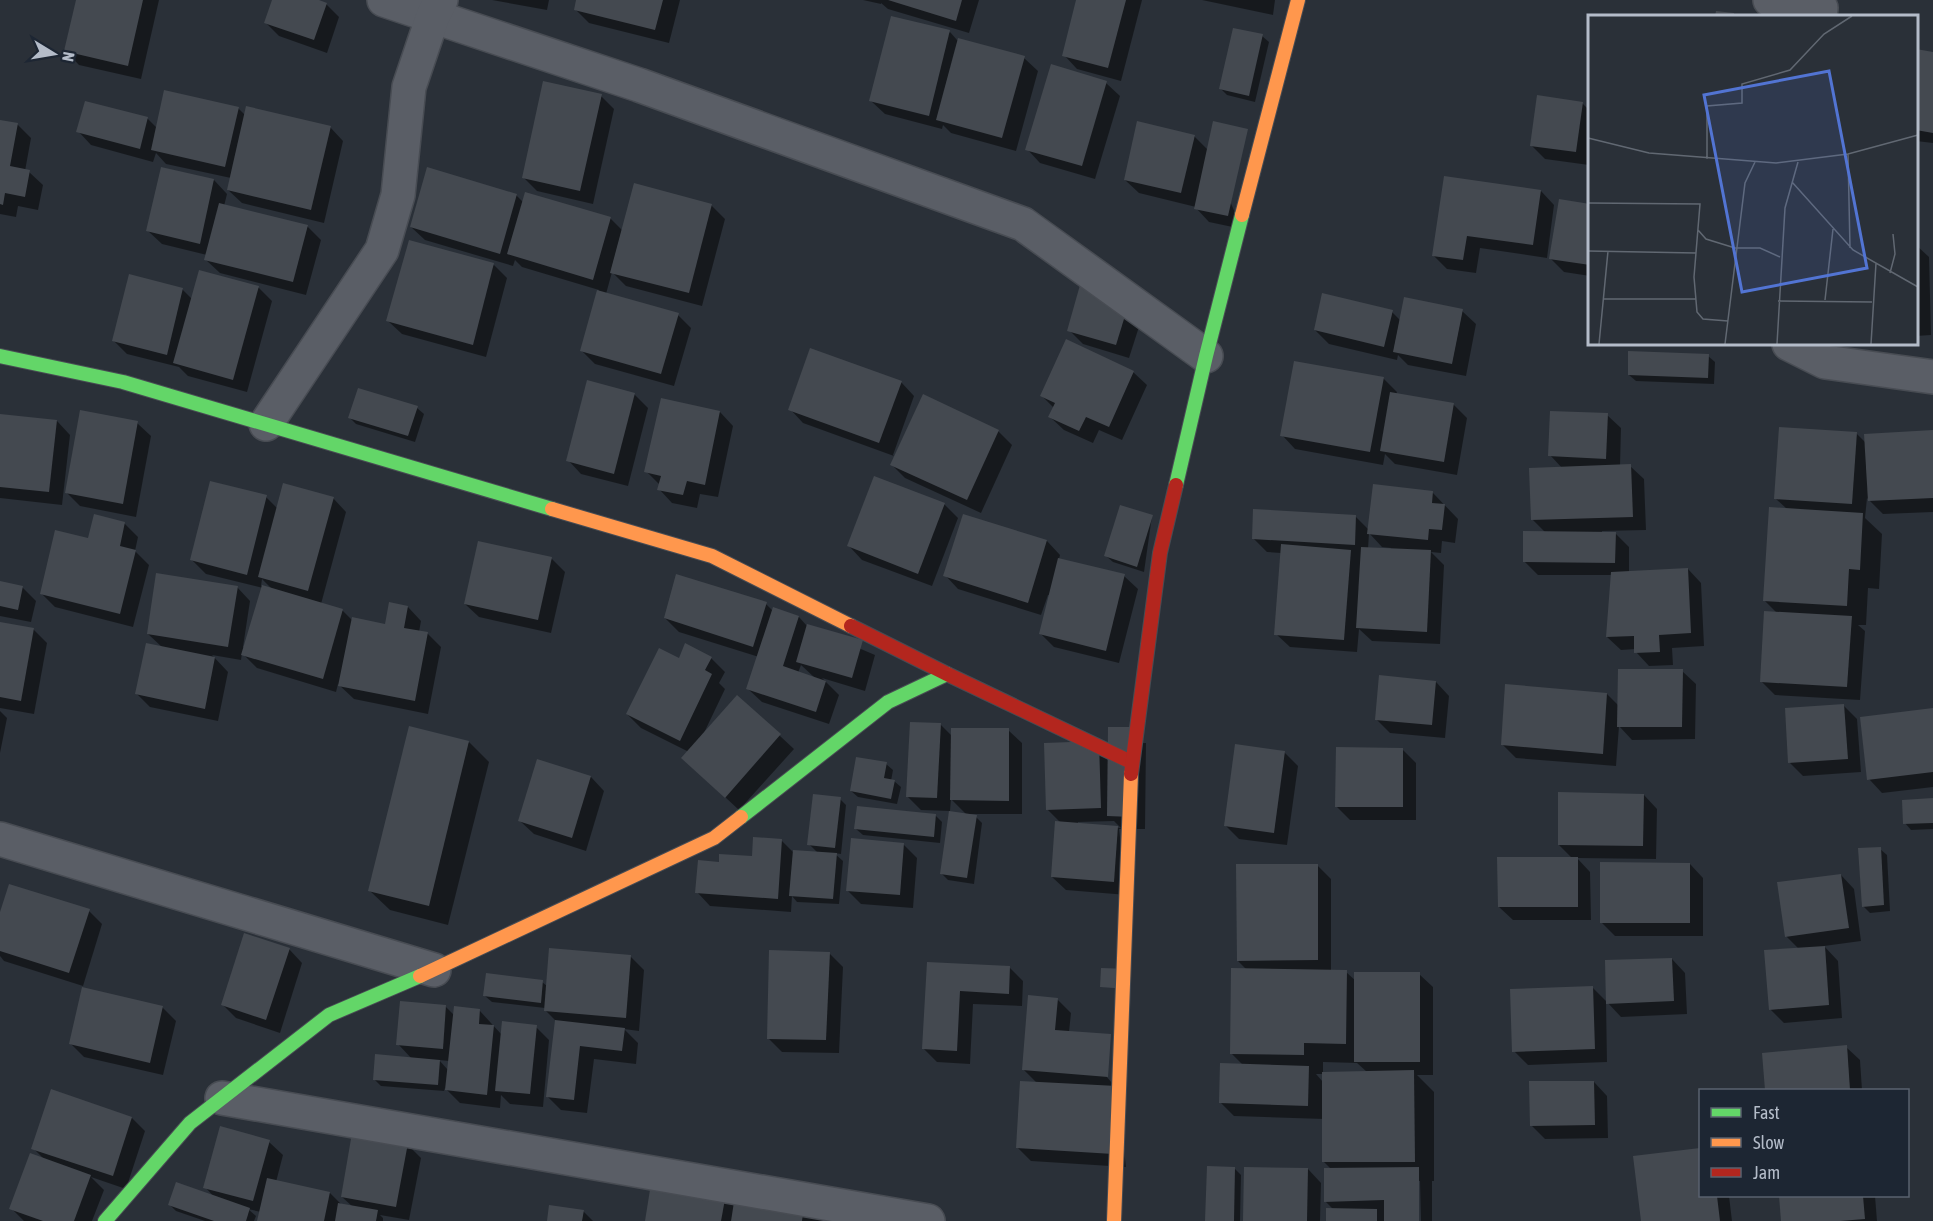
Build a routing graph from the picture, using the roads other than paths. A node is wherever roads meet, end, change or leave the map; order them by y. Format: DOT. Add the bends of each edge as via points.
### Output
graph roads {
  1 [pos="384,0"];
  2 [pos="1299,0"];
  3 [pos="1770,0"];
  4 [pos="437,8"];
  5 [pos="1820,15"];
  6 [pos="1791,345"];
  7 [pos="0,356"];
  8 [pos="1206,356"];
  9 [pos="1933,377"];
  10 [pos="266,424"];
  11 [pos="947,674"];
  12 [pos="1131,762"];
  13 [pos="0,839"];
  14 [pos="434,970"];
  15 [pos="222,1098"];
  16 [pos="105,1221"];
  17 [pos="928,1221"];
  18 [pos="1114,1221"];
  1 -- 4 [label="street"];
  2 -- 8 [label="street"];
  3 -- 5 [label="street" via="1821,8"];
  4 -- 8 [label="street" via="1023,224"];
  4 -- 10 [label="street" via="409,87 398,195 382,250"];
  6 -- 9 [label="street" via="1826,362"];
  7 -- 10 [label="street" via="123,382"];
  8 -- 12 [label="street" via="1160,554"];
  10 -- 11 [label="street" via="712,556"];
  11 -- 12 [label="street"];
  11 -- 14 [label="street" via="888,702 714,838"];
  12 -- 18 [label="street"];
  13 -- 14 [label="street"];
  14 -- 15 [label="street" via="329,1014"];
  15 -- 16 [label="street" via="190,1123"];
  15 -- 17 [label="street"];
}
